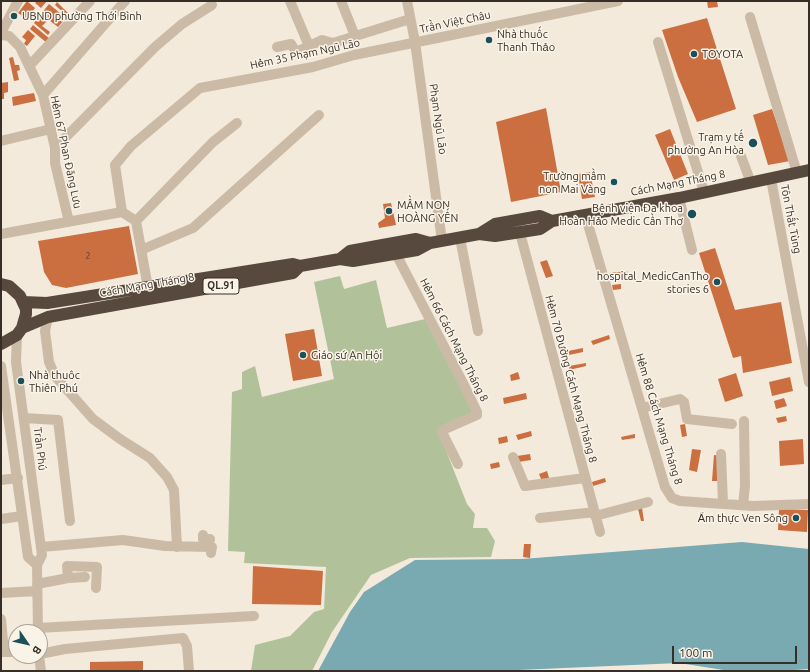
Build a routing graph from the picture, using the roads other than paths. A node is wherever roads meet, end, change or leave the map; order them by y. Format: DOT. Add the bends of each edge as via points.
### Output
graph roads {
  1 [pos="18,1"];
  2 [pos="90,1"];
  3 [pos="125,1"];
  4 [pos="290,1"];
  5 [pos="341,1"];
  6 [pos="407,1"];
  7 [pos="618,1"];
  8 [pos="581,4"];
  9 [pos="212,5"];
  10 [pos="750,17"];
  11 [pos="410,19"];
  12 [pos="1,34"];
  13 [pos="355,36"];
  14 [pos="415,42"];
  15 [pos="658,42"];
  16 [pos="309,46"];
  17 [pos="277,47"];
  18 [pos="30,65"];
  19 [pos="43,96"];
  20 [pos="319,115"];
  21 [pos="238,123"];
  22 [pos="51,129"];
  23 [pos="1,141"];
  24 [pos="55,148"];
  25 [pos="741,156"];
  26 [pos="803,172"];
  27 [pos="771,179"];
  28 [pos="751,183"];
  29 [pos="704,192"];
  30 [pos="679,198"];
  31 [pos="122,212"];
  32 [pos="586,214"];
  33 [pos="136,221"];
  34 [pos="552,221"];
  35 [pos="69,222"];
  36 [pos="520,233"];
  37 [pos="1,234"];
  38 [pos="480,234"];
  39 [pos="460,238"];
  40 [pos="442,241"];
  41 [pos="430,243"];
  42 [pos="141,250"];
  43 [pos="692,250"];
  44 [pos="396,254"];
  45 [pos="340,259"];
  46 [pos="300,266"];
  47 [pos="1,282"];
  48 [pos="148,288"];
  49 [pos="24,302"];
  50 [pos="48,317"];
  51 [pos="20,331"];
  52 [pos="478,331"];
  53 [pos="1,344"];
  54 [pos="1,366"];
  55 [pos="809,382"];
  56 [pos="642,408"];
  57 [pos="24,418"];
  58 [pos="744,421"];
  59 [pos="732,424"];
  60 [pos="721,454"];
  61 [pos="512,457"];
  62 [pos="458,464"];
  63 [pos="18,478"];
  64 [pos="585,478"];
  65 [pos="1,480"];
  66 [pos="648,502"];
  67 [pos="722,503"];
  68 [pos="809,504"];
  69 [pos="743,505"];
  70 [pos="595,514"];
  71 [pos="22,516"];
  72 [pos="540,518"];
  73 [pos="1,519"];
  74 [pos="70,521"];
  75 [pos="600,532"];
  76 [pos="203,535"];
  77 [pos="40,547"];
  78 [pos="177,547"];
  79 [pos="37,565"];
  80 [pos="86,577"];
  81 [pos="68,578"];
  82 [pos="37,587"];
  83 [pos="96,588"];
  84 [pos="1,593"];
  85 [pos="254,616"];
  86 [pos="1,619"];
  87 [pos="38,624"];
  88 [pos="48,629"];
  89 [pos="3,652"];
  90 [pos="48,653"];
  91 [pos="189,671"];
  1 -- 12 [label="street"];
  2 -- 18 [label="street"];
  3 -- 19 [label="street"];
  4 -- 16 [label="street"];
  5 -- 13 [label="street"];
  6 -- 11 [label="street, Phạm Ngũ Lão"];
  7 -- 8 [label="street, Trần Việt Châu"];
  8 -- 14 [label="street, Trần Việt Châu"];
  9 -- 24 [label="street" via="182,24 154,47"];
  10 -- 26 [label="street"];
  11 -- 13 [label="street"];
  11 -- 14 [label="street, Phạm Ngũ Lão"];
  12 -- 18 [label="street, Hẻm 67 Phan Đăng Lưu" via="9,36 20,47"];
  13 -- 16 [label="street" via="333,43 322,40"];
  14 -- 31 [label="street, Hẻm 35 Phạm Ngũ Lão" via="313,66 200,88 131,146 115,165"];
  14 -- 40 [label="street, Phạm Ngũ Lão"];
  15 -- 29 [label="street"];
  16 -- 17 [label="street" via="296,52 291,44"];
  18 -- 19 [label="street, Hẻm 67 Phan Đăng Lưu"];
  19 -- 22 [label="street, Hẻm 67 Phan Đăng Lưu"];
  20 -- 42 [label="street" via="193,228"];
  21 -- 33 [label="street" via="213,142"];
  22 -- 23 [label="street"];
  22 -- 24 [label="street, Hẻm 67 Phan Đăng Lưu"];
  24 -- 35 [label="street, Hẻm 67 Phan Đăng Lưu" via="55,162"];
  25 -- 28 [label="street"];
  26 -- 27 [label="highway, Cách Mạng Tháng 8 / QL.91"];
  27 -- 28 [label="highway, Cách Mạng Tháng 8 / QL.91"];
  27 -- 55 [label="street, Tôn Thất Tùng"];
  28 -- 29 [label="highway, Cách Mạng Tháng 8 / QL.91"];
  29 -- 30 [label="highway, Cách Mạng Tháng 8 / QL.91"];
  30 -- 32 [label="highway, Cách Mạng Tháng 8 / QL.91"];
  30 -- 43 [label="street"];
  31 -- 33 [label="street"];
  31 -- 35 [label="street"];
  32 -- 34 [label="highway, Cách Mạng Tháng 8 / QL.91"];
  32 -- 56 [label="street, Hẻm 88 Cách Mạng Tháng 8"];
  33 -- 42 [label="street"];
  34 -- 36 [label="highway, Cách Mạng Tháng 8 / QL.91" via="540,229"];
  34 -- 38 [label="highway, Cách Mạng Tháng 8 / QL.91" via="540,216 495,224"];
  35 -- 37 [label="street"];
  36 -- 38 [label="highway, Cách Mạng Tháng 8 / QL.91" via="495,236"];
  36 -- 64 [label="street, Hẻm 70 Đường Cách Mạng Tháng 8"];
  38 -- 39 [label="highway, Cách Mạng Tháng 8 / QL.91"];
  39 -- 40 [label="highway, Cách Mạng Tháng 8 / QL.91"];
  39 -- 52 [label="street"];
  40 -- 41 [label="highway, Cách Mạng Tháng 8 / QL.91"];
  41 -- 44 [label="highway, Cách Mạng Tháng 8 / QL.91" via="418,250"];
  41 -- 45 [label="highway, Cách Mạng Tháng 8 / QL.91" via="416,239 350,251"];
  42 -- 48 [label="street"];
  44 -- 45 [label="highway, Cách Mạng Tháng 8 / QL.91" via="353,261"];
  44 -- 62 [label="street, Hẻm 66 Cách Mạng Tháng 8" via="477,412 476,415 442,432"];
  45 -- 46 [label="highway, Cách Mạng Tháng 8 / QL.91"];
  46 -- 48 [label="highway, Cách Mạng Tháng 8 / QL.91" via="293,264"];
  46 -- 50 [label="highway, Cách Mạng Tháng 8 / QL.91" via="294,273"];
  47 -- 49 [label="highway" via="15,290"];
  48 -- 49 [label="highway, Cách Mạng Tháng 8 / QL.91" via="46,303"];
  49 -- 51 [label="highway" via="26,314"];
  50 -- 51 [label="highway, Cách Mạng Tháng 8 / QL.91"];
  50 -- 78 [label="street" via="45,331 49,362 55,376 93,419 150,458 167,477 174,490"];
  51 -- 53 [label="highway, Cách Mạng Tháng 8"];
  51 -- 57 [label="street, Trần Phú" via="16,362"];
  54 -- 63 [label="street"];
  56 -- 59 [label="street" via="680,399 684,402 687,419"];
  56 -- 67 [label="street, Hẻm 88 Cách Mạng Tháng 8" via="665,487 672,498 680,501"];
  57 -- 74 [label="street" via="58,420"];
  57 -- 77 [label="street, Trần Phú"];
  58 -- 69 [label="street"];
  60 -- 67 [label="street"];
  61 -- 64 [label="street" via="525,486"];
  63 -- 65 [label="street"];
  63 -- 71 [label="street"];
  64 -- 70 [label="street, Hẻm 70 Đường Cách Mạng Tháng 8"];
  66 -- 70 [label="street"];
  67 -- 69 [label="street, Hẻm 88 Cách Mạng Tháng 8"];
  68 -- 69 [label="street, Hẻm 88 Cách Mạng Tháng 8"];
  70 -- 72 [label="street"];
  70 -- 75 [label="street, Hẻm 70 Đường Cách Mạng Tháng 8"];
  71 -- 73 [label="street"];
  71 -- 79 [label="street" via="28,557"];
  76 -- 78 [label="street" via="203,539 210,539 210,550"];
  77 -- 78 [label="street" via="123,540"];
  77 -- 79 [label="street, Trần Phú" via="42,555"];
  79 -- 82 [label="street, Trần Phú"];
  80 -- 81 [label="street"];
  81 -- 82 [label="street"];
  81 -- 83 [label="street" via="67,566 97,567"];
  82 -- 84 [label="street"];
  82 -- 87 [label="street, Trần Phú"];
  85 -- 88 [label="street"];
  86 -- 89 [label="street"];
  90 -- 91 [label="street" via="65,649 184,638"];
}
